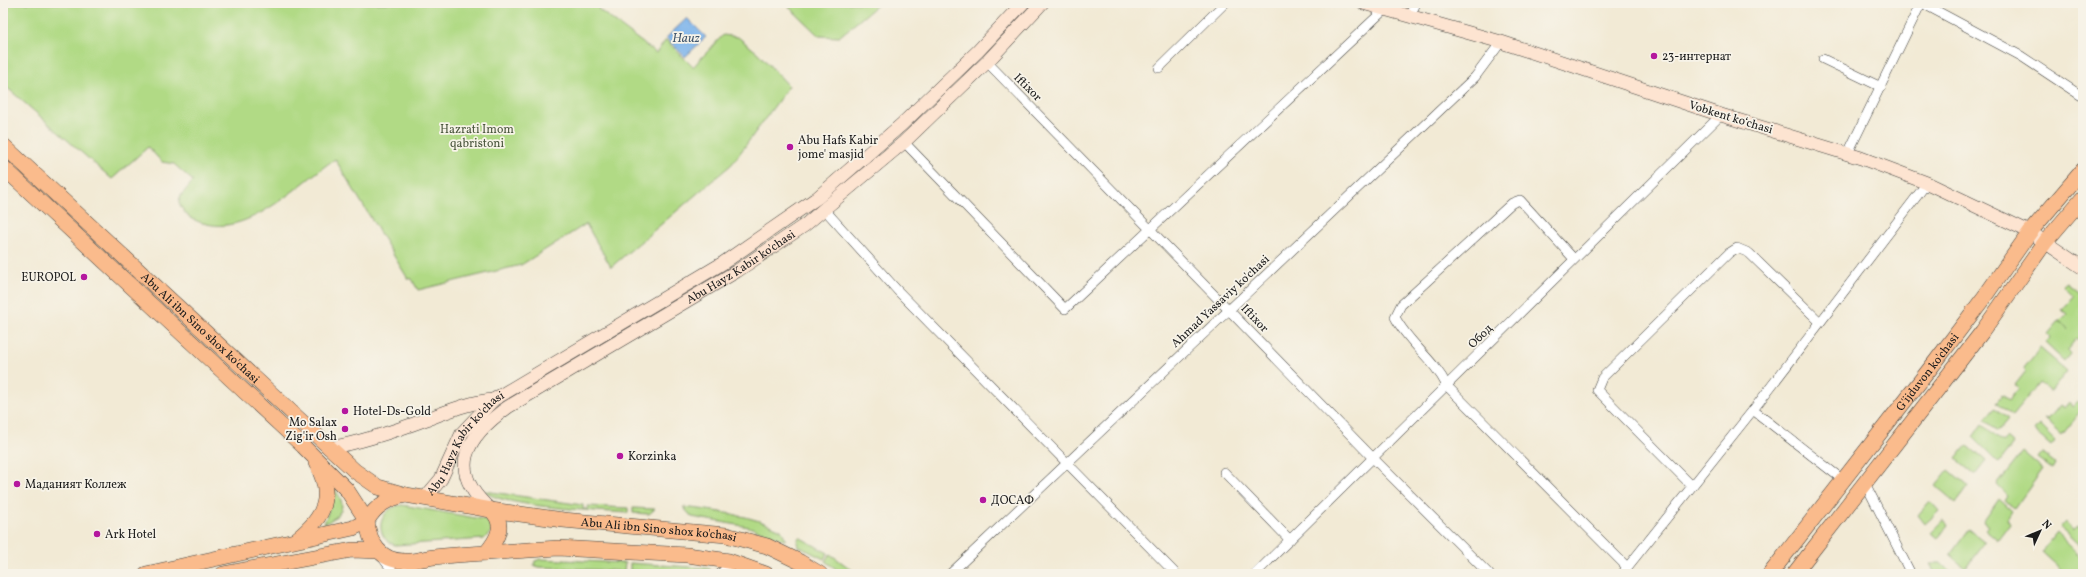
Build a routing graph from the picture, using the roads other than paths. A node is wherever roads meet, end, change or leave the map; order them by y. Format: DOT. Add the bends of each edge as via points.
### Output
graph roads {
  1 [pos="1023,3"];
  2 [pos="1042,3"];
  3 [pos="1225,3"];
  4 [pos="1363,3"];
  5 [pos="1416,3"];
  6 [pos="1922,3"];
  7 [pos="1384,10"];
  8 [pos="1410,17"];
  9 [pos="1501,42"];
  10 [pos="1823,59"];
  11 [pos="987,62"];
  12 [pos="1159,68"];
  13 [pos="1881,87"];
  14 [pos="2083,97"];
  15 [pos="1721,115"];
  16 [pos="904,142"];
  17 [pos="3,145"];
  18 [pos="1848,153"];
  19 [pos="3,167"];
  20 [pos="2083,170"];
  21 [pos="1927,184"];
  22 [pos="2083,198"];
  23 [pos="824,209"];
  24 [pos="1151,229"];
  25 [pos="2030,232"];
  26 [pos="2046,241"];
  27 [pos="1574,259"];
  28 [pos="2083,268"];
  29 [pos="1229,309"];
  30 [pos="1820,322"];
  31 [pos="577,352"];
  32 [pos="584,363"];
  33 [pos="1447,386"];
  34 [pos="492,400"];
  35 [pos="1753,410"];
  36 [pos="303,446"];
  37 [pos="329,448"];
  38 [pos="1373,458"];
  39 [pos="1067,462"];
  40 [pos="1224,472"];
  41 [pos="1843,480"];
  42 [pos="1865,482"];
  43 [pos="1692,486"];
  44 [pos="406,495"];
  45 [pos="425,498"];
  46 [pos="491,510"];
  47 [pos="367,521"];
  48 [pos="1290,540"];
  49 [pos="293,541"];
  50 [pos="378,551"];
  51 [pos="486,552"];
  52 [pos="412,560"];
  53 [pos="733,562"];
  54 [pos="1624,571"];
  55 [pos="146,574"];
  56 [pos="223,574"];
  57 [pos="395,574"];
  58 [pos="405,574"];
  59 [pos="720,574"];
  60 [pos="766,574"];
  61 [pos="820,574"];
  62 [pos="950,574"];
  63 [pos="1176,574"];
  64 [pos="1255,574"];
  65 [pos="1489,574"];
  66 [pos="1770,574"];
  67 [pos="1794,574"];
  68 [pos="1911,574"];
  1 -- 31 [label="main road, Abu Hayz Kabir ko'chasi" via="978,51 906,120 817,198 724,263"];
  2 -- 11 [label="main road, Abu Hayz Kabir ko'chasi"];
  3 -- 12 [label="street"];
  4 -- 7 [label="main road, Vobkent koʻchasi"];
  5 -- 8 [label="street"];
  6 -- 13 [label="street"];
  6 -- 14 [label="street" via="2021,56"];
  7 -- 8 [label="main road, Vobkent koʻchasi"];
  7 -- 24 [label="street"];
  8 -- 9 [label="main road, Vobkent koʻchasi"];
  9 -- 15 [label="main road, Vobkent koʻchasi"];
  9 -- 29 [label="street, Ahmad Yassaviy ko'chasi" via="1475,77"];
  10 -- 13 [label="street"];
  11 -- 16 [label="main road, Abu Hayz Kabir ko'chasi"];
  11 -- 24 [label="street, Iftixor"];
  13 -- 18 [label="street"];
  15 -- 18 [label="main road, Vobkent koʻchasi"];
  15 -- 27 [label="street, Обод"];
  16 -- 23 [label="main road, Abu Hayz Kabir ko'chasi"];
  16 -- 24 [label="street" via="1065,309"];
  17 -- 37 [label="main road, Abu Ali ibn Sino shox ko'chasi"];
  18 -- 21 [label="main road, Vobkent koʻchasi"];
  19 -- 36 [label="main road, Abu Ali ibn Sino shox ko'chasi"];
  20 -- 25 [label="main road, G'ijduvon ko'chasi"];
  21 -- 25 [label="main road, Vobkent koʻchasi"];
  21 -- 30 [label="street"];
  22 -- 26 [label="main road, G'ijduvon ko'chasi"];
  23 -- 32 [label="main road, Abu Hayz Kabir ko'chasi" via="737,271"];
  23 -- 39 [label="street" via="897,290"];
  24 -- 29 [label="street, Iftixor"];
  25 -- 26 [label="main road, Vobkent koʻchasi"];
  25 -- 41 [label="main road, G'ijduvon ko'chasi" via="1981,302"];
  26 -- 28 [label="main road, Vobkent koʻchasi"];
  26 -- 42 [label="main road, G'ijduvon ko'chasi" via="1982,332"];
  27 -- 33 [label="street, Обод"];
  27 -- 33 [label="street" via="1520,200 1512,203 1401,305 1395,317 1403,332 1431,361"];
  29 -- 38 [label="street, Iftixor"];
  29 -- 39 [label="street, Ahmad Yassaviy ko'chasi"];
  30 -- 35 [label="street"];
  30 -- 43 [label="street" via="1749,253 1737,248 1602,378 1597,390 1601,396"];
  31 -- 32 [label="street" via="584,355"];
  31 -- 34 [label="main road, Abu Hayz Kabir ko'chasi"];
  32 -- 46 [label="main road, Abu Hayz Kabir ko'chasi" via="508,407 488,422 472,441 464,461 467,480 473,492"];
  33 -- 38 [label="street, Обод"];
  33 -- 54 [label="street"];
  34 -- 37 [label="main road" via="472,404 374,438"];
  34 -- 45 [label="main road, Abu Hayz Kabir ko'chasi" via="462,433 441,479"];
  35 -- 41 [label="street"];
  35 -- 43 [label="street"];
  36 -- 47 [label="main road, Abu Ali ibn Sino shox ko'chasi" via="347,490"];
  36 -- 49 [label="main road" via="321,474 325,500 318,520"];
  37 -- 44 [label="main road, Abu Ali ibn Sino shox ko'chasi" via="372,483 385,490"];
  38 -- 48 [label="street, Обод"];
  38 -- 65 [label="street, Iftixor"];
  39 -- 62 [label="street, Ahmad Yassaviy ko'chasi"];
  39 -- 63 [label="street"];
  40 -- 48 [label="street"];
  41 -- 66 [label="main road, G'ijduvon ko'chasi"];
  42 -- 67 [label="main road, G'ijduvon ko'chasi"];
  42 -- 68 [label="street"];
  43 -- 54 [label="street"];
  44 -- 45 [label="main road, Abu Ali ibn Sino shox ko'chasi"];
  44 -- 47 [label="main road" via="382,503"];
  45 -- 46 [label="main road, Abu Ali ibn Sino shox ko'chasi"];
  46 -- 51 [label="main road" via="497,517 500,529 497,540"];
  46 -- 61 [label="main road, Abu Ali ibn Sino shox ko'chasi" via="563,520 726,535 753,541 776,550"];
  47 -- 49 [label="main road" via="353,528"];
  47 -- 50 [label="main road, Abu Ali ibn Sino shox ko'chasi" via="368,532"];
  48 -- 64 [label="street, Обод"];
  49 -- 55 [label="main road"];
  50 -- 52 [label="main road, Abu Ali ibn Sino shox ko'chasi" via="397,560"];
  50 -- 56 [label="main road" via="352,550"];
  50 -- 57 [label="street"];
  51 -- 52 [label="main road, Abu Ali ibn Sino shox ko'chasi"];
  51 -- 53 [label="main road, Abu Ali ibn Sino shox ko'chasi" via="558,548 687,555"];
  52 -- 58 [label="street"];
  53 -- 59 [label="street"];
  53 -- 60 [label="main road, Abu Ali ibn Sino shox ko'chasi"];
}
